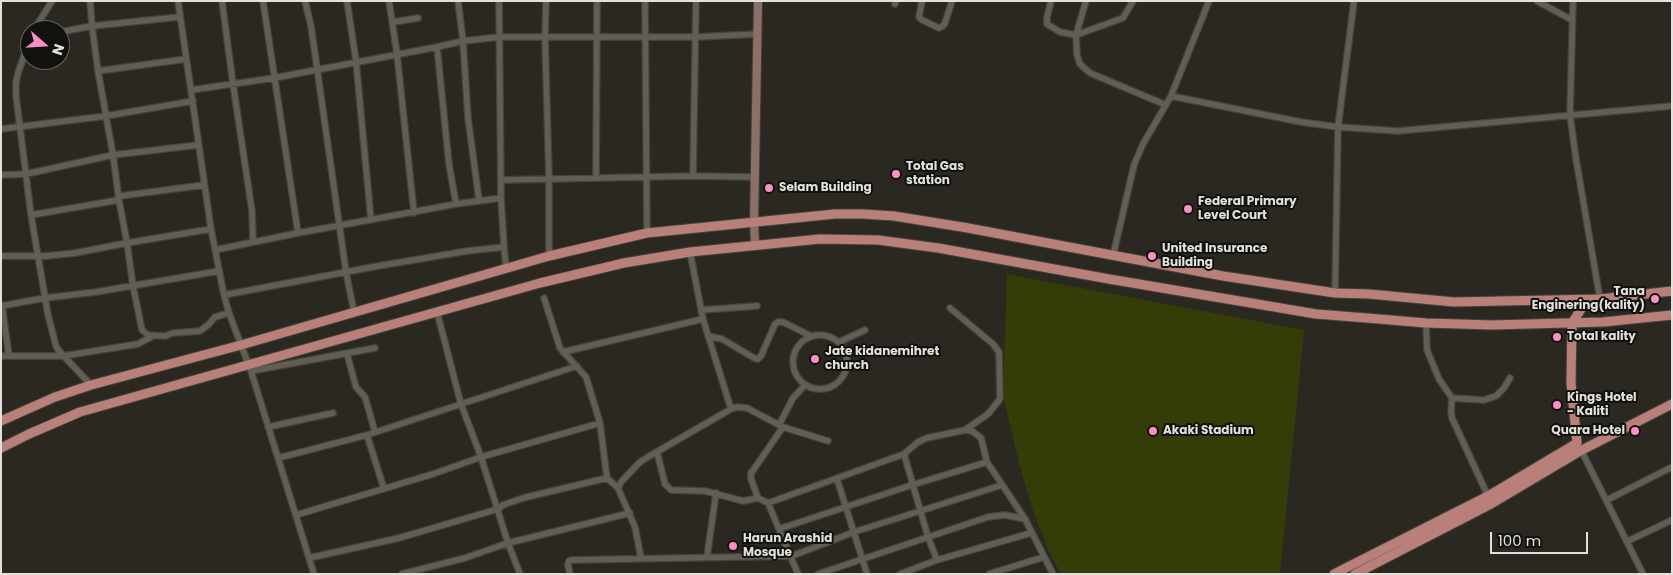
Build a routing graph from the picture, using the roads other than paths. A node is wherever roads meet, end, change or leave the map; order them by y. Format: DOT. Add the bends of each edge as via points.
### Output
graph roads {
  1 [pos="52,1"];
  2 [pos="90,1"];
  3 [pos="178,1"];
  4 [pos="222,1"];
  5 [pos="263,1"];
  6 [pos="305,1"];
  7 [pos="347,1"];
  8 [pos="389,1"];
  9 [pos="458,1"];
  10 [pos="499,1"];
  11 [pos="546,1"];
  12 [pos="597,1"];
  13 [pos="645,1"];
  14 [pos="696,1"];
  15 [pos="758,1"];
  16 [pos="922,1"];
  17 [pos="952,1"];
  18 [pos="1051,1"];
  19 [pos="1086,1"];
  20 [pos="1133,1"];
  21 [pos="1210,1"];
  22 [pos="1354,1"];
  23 [pos="1537,1"];
  24 [pos="1573,1"];
  25 [pos="179,18"];
  26 [pos="418,18"];
  27 [pos="40,20"];
  28 [pos="1572,20"];
  29 [pos="393,22"];
  30 [pos="92,26"];
  31 [pos="70,30"];
  32 [pos="758,34"];
  33 [pos="596,36"];
  34 [pos="1076,36"];
  35 [pos="499,37"];
  36 [pos="545,37"];
  37 [pos="646,37"];
  38 [pos="696,37"];
  39 [pos="463,41"];
  40 [pos="437,47"];
  41 [pos="397,54"];
  42 [pos="186,59"];
  43 [pos="356,61"];
  44 [pos="20,67"];
  45 [pos="317,69"];
  46 [pos="98,71"];
  47 [pos="274,78"];
  48 [pos="232,84"];
  49 [pos="191,90"];
  50 [pos="1171,96"];
  51 [pos="193,101"];
  52 [pos="1166,105"];
  53 [pos="1672,106"];
  54 [pos="1570,115"];
  55 [pos="106,116"];
  56 [pos="1338,127"];
  57 [pos="20,128"];
  58 [pos="1,129"];
  59 [pos="198,144"];
  60 [pos="113,155"];
  61 [pos="26,174"];
  62 [pos="1,175"];
  63 [pos="693,176"];
  64 [pos="755,177"];
  65 [pos="549,178"];
  66 [pos="596,178"];
  67 [pos="646,178"];
  68 [pos="501,180"];
  69 [pos="204,185"];
  70 [pos="119,198"];
  71 [pos="501,198"];
  72 [pos="479,200"];
  73 [pos="456,204"];
  74 [pos="414,213"];
  75 [pos="31,215"];
  76 [pos="372,220"];
  77 [pos="754,222"];
  78 [pos="339,226"];
  79 [pos="211,229"];
  80 [pos="298,233"];
  81 [pos="647,233"];
  82 [pos="127,242"];
  83 [pos="253,242"];
  84 [pos="755,244"];
  85 [pos="504,246"];
  86 [pos="215,250"];
  87 [pos="690,252"];
  88 [pos="1,256"];
  89 [pos="37,256"];
  90 [pos="549,256"];
  91 [pos="1113,256"];
  92 [pos="506,268"];
  93 [pos="219,271"];
  94 [pos="346,272"];
  95 [pos="133,286"];
  96 [pos="1672,291"];
  97 [pos="1335,293"];
  98 [pos="224,294"];
  99 [pos="46,298"];
  100 [pos="544,298"];
  101 [pos="1600,299"];
  102 [pos="1587,300"];
  103 [pos="2,306"];
  104 [pos="757,306"];
  105 [pos="950,308"];
  106 [pos="701,310"];
  107 [pos="354,312"];
  108 [pos="437,312"];
  109 [pos="229,313"];
  110 [pos="1672,315"];
  111 [pos="703,319"];
  112 [pos="1426,323"];
  113 [pos="1572,323"];
  114 [pos="865,330"];
  115 [pos="153,336"];
  116 [pos="708,336"];
  117 [pos="811,336"];
  118 [pos="839,342"];
  119 [pos="241,345"];
  120 [pos="375,348"];
  121 [pos="563,352"];
  122 [pos="347,354"];
  123 [pos="1,356"];
  124 [pos="9,356"];
  125 [pos="63,356"];
  126 [pos="577,366"];
  127 [pos="250,368"];
  128 [pos="1510,378"];
  129 [pos="91,385"];
  130 [pos="805,385"];
  131 [pos="1452,398"];
  132 [pos="461,404"];
  133 [pos="1672,404"];
  134 [pos="731,409"];
  135 [pos="333,413"];
  136 [pos="1,422"];
  137 [pos="600,423"];
  138 [pos="781,426"];
  139 [pos="268,428"];
  140 [pos="965,430"];
  141 [pos="375,432"];
  142 [pos="366,435"];
  143 [pos="828,441"];
  144 [pos="1579,447"];
  145 [pos="1,448"];
  146 [pos="658,452"];
  147 [pos="904,454"];
  148 [pos="481,457"];
  149 [pos="278,458"];
  150 [pos="988,462"];
  151 [pos="1672,467"];
  152 [pos="607,478"];
  153 [pos="837,479"];
  154 [pos="912,485"];
  155 [pos="1002,485"];
  156 [pos="618,488"];
  157 [pos="384,489"];
  158 [pos="716,493"];
  159 [pos="1488,496"];
  160 [pos="758,498"];
  161 [pos="1607,500"];
  162 [pos="768,503"];
  163 [pos="846,507"];
  164 [pos="498,509"];
  165 [pos="920,510"];
  166 [pos="630,513"];
  167 [pos="296,515"];
  168 [pos="1025,519"];
  169 [pos="1672,520"];
  170 [pos="779,528"];
  171 [pos="854,532"];
  172 [pos="1031,533"];
  173 [pos="928,537"];
  174 [pos="1628,542"];
  175 [pos="508,543"];
  176 [pos="792,556"];
  177 [pos="707,557"];
  178 [pos="1044,557"];
  179 [pos="309,558"];
  180 [pos="641,558"];
  181 [pos="862,558"];
  182 [pos="937,560"];
  183 [pos="314,574"];
  184 [pos="402,574"];
  185 [pos="520,574"];
  186 [pos="570,574"];
  187 [pos="798,574"];
  188 [pos="818,574"];
  189 [pos="867,574"];
  190 [pos="900,574"];
  191 [pos="990,574"];
  192 [pos="1053,574"];
  193 [pos="1334,574"];
  194 [pos="1355,574"];
  195 [pos="1644,574"];
  1 -- 27 [label="street"];
  2 -- 30 [label="street"];
  3 -- 25 [label="street"];
  4 -- 48 [label="street"];
  5 -- 47 [label="street"];
  6 -- 45 [label="street"];
  7 -- 43 [label="street"];
  8 -- 29 [label="street"];
  9 -- 39 [label="street"];
  10 -- 35 [label="street"];
  11 -- 36 [label="street"];
  12 -- 33 [label="street"];
  13 -- 37 [label="street"];
  14 -- 38 [label="street"];
  15 -- 32 [label="street"];
  16 -- 17 [label="street" via="920,17 939,28 945,23"];
  18 -- 34 [label="street" via="1047,24"];
  19 -- 34 [label="street"];
  20 -- 34 [label="street" via="1123,18"];
  21 -- 50 [label="street"];
  22 -- 56 [label="street"];
  23 -- 28 [label="street"];
  24 -- 28 [label="street"];
  25 -- 30 [label="street"];
  25 -- 42 [label="street"];
  26 -- 29 [label="street"];
  28 -- 54 [label="street"];
  29 -- 41 [label="street"];
  30 -- 31 [label="street"];
  30 -- 46 [label="street"];
  32 -- 38 [label="street"];
  32 -- 64 [label="street"];
  33 -- 36 [label="street"];
  33 -- 37 [label="street"];
  33 -- 66 [label="street"];
  34 -- 52 [label="street" via="1080,64 1084,69"];
  35 -- 36 [label="street"];
  35 -- 39 [label="street"];
  35 -- 68 [label="street"];
  36 -- 65 [label="street"];
  37 -- 38 [label="street"];
  37 -- 67 [label="street"];
  38 -- 63 [label="street"];
  39 -- 40 [label="street"];
  39 -- 72 [label="street" via="468,118"];
  40 -- 41 [label="street"];
  40 -- 73 [label="street"];
  41 -- 43 [label="street"];
  41 -- 74 [label="street"];
  42 -- 46 [label="street"];
  42 -- 49 [label="street"];
  43 -- 45 [label="street"];
  43 -- 76 [label="street"];
  44 -- 57 [label="street" via="16,83"];
  45 -- 47 [label="street"];
  45 -- 78 [label="street"];
  46 -- 55 [label="street"];
  47 -- 48 [label="street"];
  47 -- 80 [label="street"];
  48 -- 49 [label="street"];
  48 -- 83 [label="street" via="250,193"];
  49 -- 51 [label="street"];
  50 -- 52 [label="street"];
  50 -- 56 [label="street"];
  51 -- 55 [label="street"];
  51 -- 59 [label="street"];
  52 -- 91 [label="street" via="1134,165"];
  53 -- 54 [label="street"];
  54 -- 56 [label="street" via="1410,131"];
  54 -- 101 [label="street"];
  55 -- 57 [label="street"];
  55 -- 60 [label="street"];
  56 -- 97 [label="street"];
  57 -- 58 [label="street"];
  57 -- 61 [label="street"];
  59 -- 60 [label="street"];
  59 -- 69 [label="street"];
  60 -- 61 [label="street"];
  60 -- 70 [label="street"];
  61 -- 62 [label="street"];
  61 -- 75 [label="street"];
  63 -- 64 [label="street"];
  63 -- 67 [label="street"];
  64 -- 77 [label="street"];
  65 -- 66 [label="street"];
  65 -- 68 [label="street"];
  65 -- 90 [label="street"];
  66 -- 67 [label="street"];
  67 -- 81 [label="street"];
  68 -- 71 [label="street"];
  69 -- 70 [label="street"];
  69 -- 79 [label="street"];
  70 -- 75 [label="street"];
  70 -- 82 [label="street"];
  71 -- 72 [label="street"];
  71 -- 85 [label="street"];
  72 -- 73 [label="street"];
  73 -- 74 [label="street"];
  74 -- 76 [label="street"];
  75 -- 89 [label="street"];
  76 -- 78 [label="street"];
  77 -- 81 [label="main road"];
  77 -- 84 [label="street"];
  77 -- 91 [label="main road" via="835,214 894,216"];
  78 -- 80 [label="street"];
  78 -- 94 [label="street"];
  79 -- 82 [label="street"];
  79 -- 86 [label="street"];
  80 -- 83 [label="street"];
  81 -- 90 [label="main road"];
  82 -- 89 [label="street" via="75,253"];
  82 -- 95 [label="street"];
  83 -- 86 [label="street"];
  84 -- 87 [label="main road"];
  84 -- 112 [label="main road" via="820,239 878,240 1316,314"];
  85 -- 92 [label="street"];
  85 -- 94 [label="street"];
  86 -- 93 [label="street"];
  87 -- 106 [label="street"];
  87 -- 108 [label="main road" via="624,263"];
  88 -- 89 [label="street"];
  89 -- 99 [label="street"];
  90 -- 92 [label="main road"];
  91 -- 97 [label="main road"];
  92 -- 107 [label="main road"];
  93 -- 95 [label="street"];
  93 -- 98 [label="street"];
  94 -- 98 [label="street"];
  94 -- 107 [label="street"];
  95 -- 99 [label="street"];
  95 -- 115 [label="street" via="142,330"];
  96 -- 101 [label="main road"];
  97 -- 102 [label="main road" via="1454,302"];
  98 -- 109 [label="street"];
  99 -- 103 [label="street"];
  99 -- 125 [label="street" via="56,346"];
  100 -- 121 [label="street"];
  101 -- 102 [label="main road"];
  102 -- 113 [label="main road"];
  103 -- 124 [label="street"];
  104 -- 106 [label="street"];
  105 -- 140 [label="street" via="999,352 1000,400 988,414"];
  106 -- 111 [label="street"];
  107 -- 119 [label="main road"];
  108 -- 127 [label="main road"];
  108 -- 132 [label="street"];
  109 -- 115 [label="street" via="215,317 200,331"];
  109 -- 119 [label="street"];
  110 -- 113 [label="main road"];
  111 -- 116 [label="street"];
  111 -- 121 [label="street"];
  112 -- 113 [label="main road"];
  112 -- 131 [label="street" via="1427,350 1439,379"];
  113 -- 144 [label="main road" via="1571,383"];
  114 -- 118 [label="street"];
  115 -- 125 [label="street" via="138,344"];
  116 -- 117 [label="street" via="722,339 758,359 774,324 778,322"];
  116 -- 134 [label="street"];
  117 -- 118 [label="street" via="831,336"];
  117 -- 130 [label="street" via="802,341 792,359 797,378"];
  118 -- 130 [label="street" via="848,360 842,380 824,390"];
  119 -- 127 [label="street"];
  119 -- 129 [label="main road"];
  120 -- 122 [label="street"];
  121 -- 126 [label="street"];
  122 -- 127 [label="street"];
  122 -- 141 [label="street" via="356,387 365,397"];
  123 -- 124 [label="street"];
  124 -- 125 [label="street"];
  125 -- 129 [label="street"];
  126 -- 132 [label="street"];
  126 -- 137 [label="street" via="586,377"];
  127 -- 139 [label="street"];
  127 -- 145 [label="main road" via="80,412"];
  128 -- 131 [label="street" via="1496,396 1484,400"];
  129 -- 136 [label="main road" via="54,397"];
  130 -- 138 [label="street" via="793,398"];
  131 -- 159 [label="street" via="1452,418"];
  132 -- 141 [label="street"];
  132 -- 148 [label="street"];
  133 -- 144 [label="main road"];
  134 -- 138 [label="street" via="747,408"];
  134 -- 146 [label="street"];
  135 -- 139 [label="street"];
  137 -- 148 [label="street"];
  137 -- 152 [label="street"];
  138 -- 143 [label="street"];
  138 -- 160 [label="street" via="751,473"];
  139 -- 149 [label="street"];
  140 -- 147 [label="street" via="926,438"];
  140 -- 150 [label="street" via="981,438"];
  141 -- 142 [label="street"];
  142 -- 149 [label="street"];
  142 -- 157 [label="street"];
  144 -- 159 [label="main road"];
  144 -- 161 [label="street"];
  144 -- 194 [label="main road" via="1491,504"];
  146 -- 156 [label="street" via="640,462"];
  146 -- 158 [label="street" via="667,487 671,490"];
  147 -- 153 [label="street"];
  147 -- 154 [label="street"];
  148 -- 157 [label="street"];
  148 -- 164 [label="street"];
  149 -- 167 [label="street"];
  150 -- 154 [label="street"];
  150 -- 155 [label="street"];
  151 -- 161 [label="street"];
  152 -- 156 [label="street"];
  152 -- 164 [label="street" via="523,498"];
  153 -- 162 [label="street"];
  153 -- 163 [label="street"];
  154 -- 163 [label="street"];
  154 -- 165 [label="street"];
  155 -- 165 [label="street"];
  155 -- 168 [label="street"];
  156 -- 166 [label="street"];
  157 -- 167 [label="street"];
  158 -- 160 [label="street" via="743,501"];
  158 -- 177 [label="street"];
  159 -- 193 [label="main road"];
  160 -- 162 [label="street"];
  161 -- 174 [label="street"];
  162 -- 170 [label="street"];
  163 -- 170 [label="street"];
  163 -- 171 [label="street"];
  164 -- 175 [label="street"];
  164 -- 179 [label="street" via="399,538"];
  165 -- 171 [label="street"];
  165 -- 173 [label="street"];
  166 -- 175 [label="street"];
  166 -- 180 [label="street"];
  167 -- 179 [label="street"];
  168 -- 172 [label="street"];
  168 -- 173 [label="street" via="988,516"];
  169 -- 174 [label="street"];
  170 -- 176 [label="street"];
  171 -- 176 [label="street"];
  171 -- 181 [label="street"];
  172 -- 178 [label="street"];
  172 -- 182 [label="street"];
  173 -- 181 [label="street"];
  173 -- 182 [label="street"];
  174 -- 195 [label="street"];
  175 -- 184 [label="street"];
  175 -- 185 [label="street"];
  176 -- 177 [label="street"];
  176 -- 187 [label="street"];
  177 -- 180 [label="street"];
  178 -- 191 [label="street"];
  178 -- 192 [label="street"];
  179 -- 183 [label="street"];
  180 -- 186 [label="street" via="571,560 568,561"];
  181 -- 188 [label="street"];
  181 -- 189 [label="street"];
  182 -- 190 [label="street"];
}
